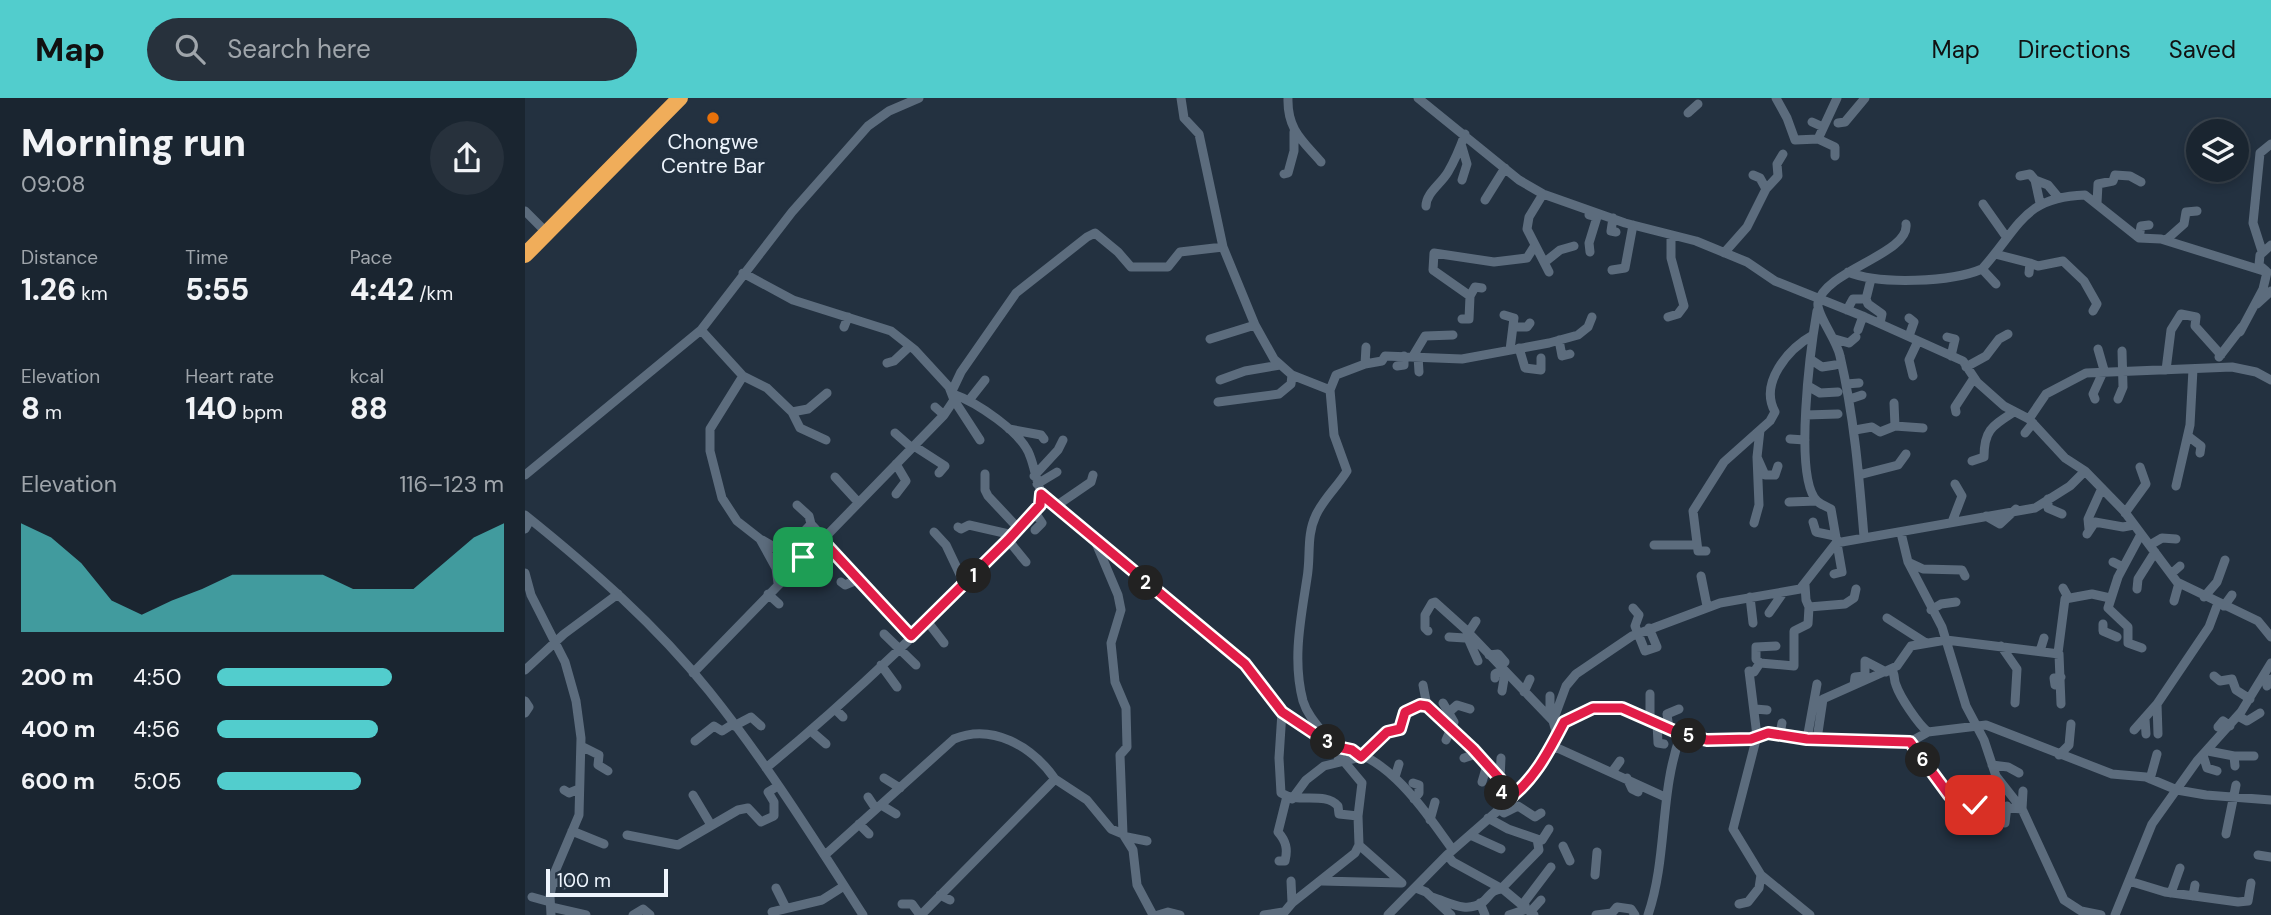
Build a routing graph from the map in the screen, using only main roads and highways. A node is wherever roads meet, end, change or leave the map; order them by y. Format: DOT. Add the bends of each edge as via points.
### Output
graph roads {
  1 [pos="680,98"];
  2 [pos="525,255"];
  1 -- 2 [label="highway"];
}
